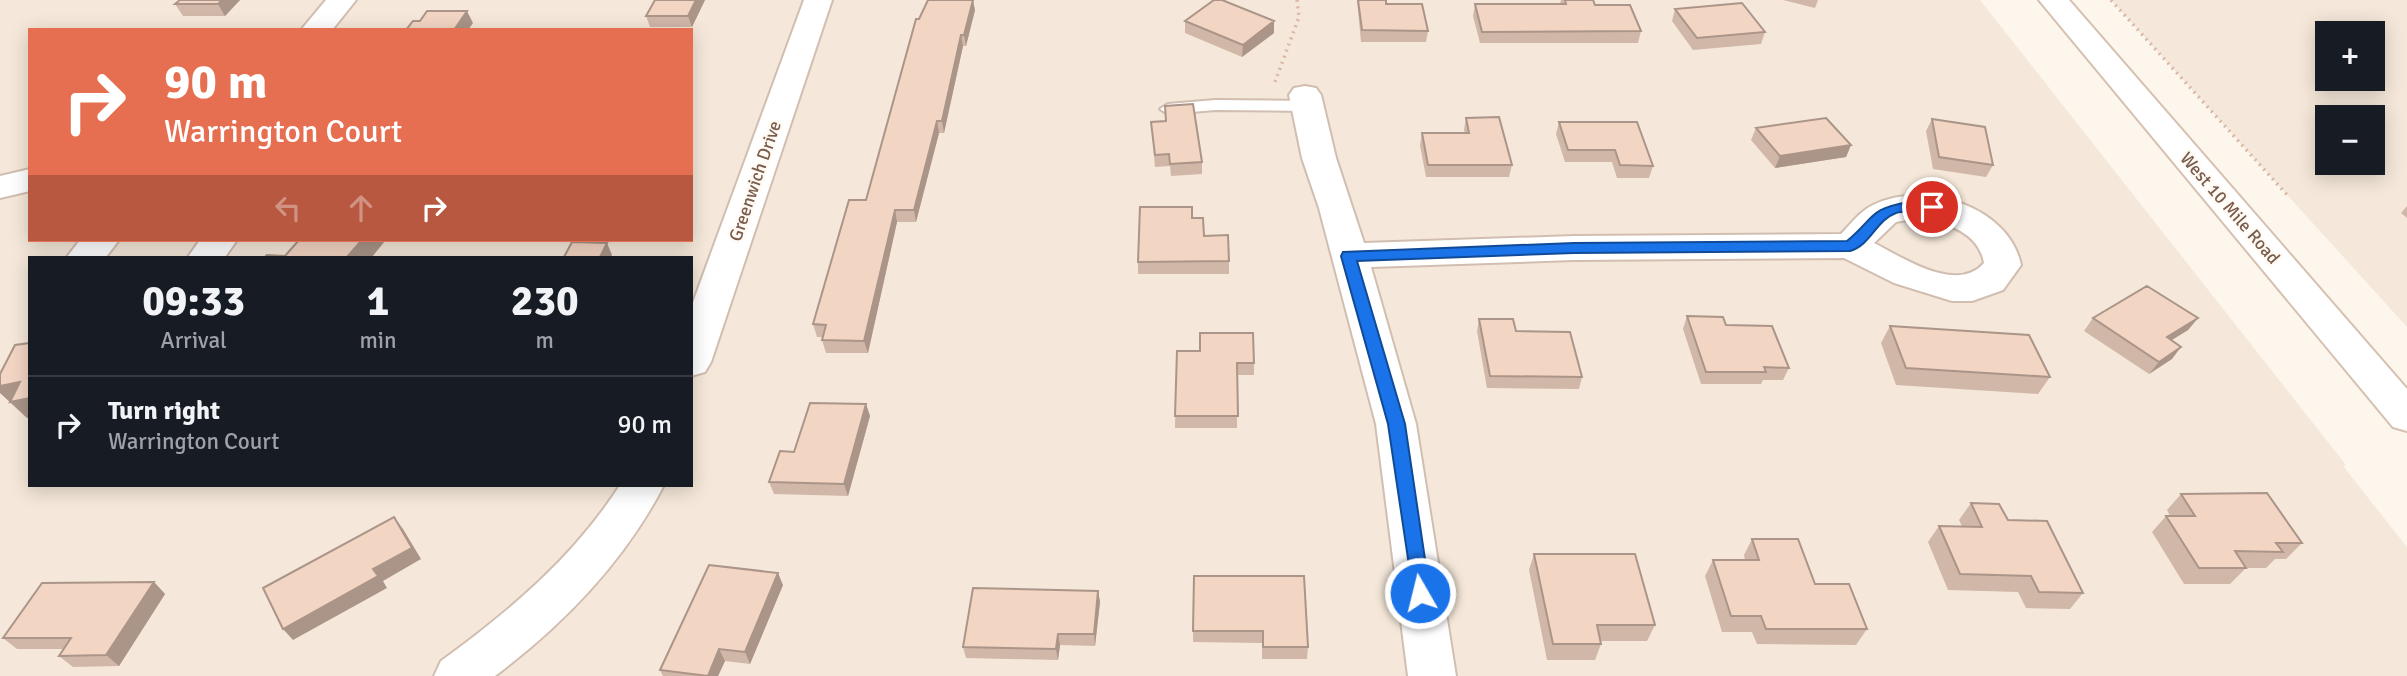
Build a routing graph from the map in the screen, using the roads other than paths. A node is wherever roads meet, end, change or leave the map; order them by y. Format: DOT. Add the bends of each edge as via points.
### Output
graph roads {
  1 [pos="342,0"];
  2 [pos="818,0"];
  3 [pos="2053,0"];
  4 [pos="318,28"];
  5 [pos="1294,98"];
  6 [pos="1167,109"];
  7 [pos="28,180"];
  8 [pos="0,187"];
  9 [pos="99,242"];
  10 [pos="217,242"];
  11 [pos="1850,246"];
  12 [pos="86,256"];
  13 [pos="207,256"];
  14 [pos="1349,256"];
  15 [pos="693,356"];
  16 [pos="2407,416"];
  17 [pos="642,487"];
  18 [pos="458,676"];
  19 [pos="1432,676"];
  1 -- 4 [label="street"];
  2 -- 15 [label="street, Greenwich Drive"];
  3 -- 16 [label="street, West 10 Mile Road"];
  5 -- 6 [label="lane"];
  5 -- 14 [label="street" via="1319,158"];
  7 -- 8 [label="street"];
  9 -- 12 [label="street"];
  10 -- 13 [label="street"];
  11 -- 14 [label="street" via="1574,248"];
  14 -- 19 [label="street" via="1396,424"];
  17 -- 18 [label="street" via="624,519 581,573 510,638"];
}
